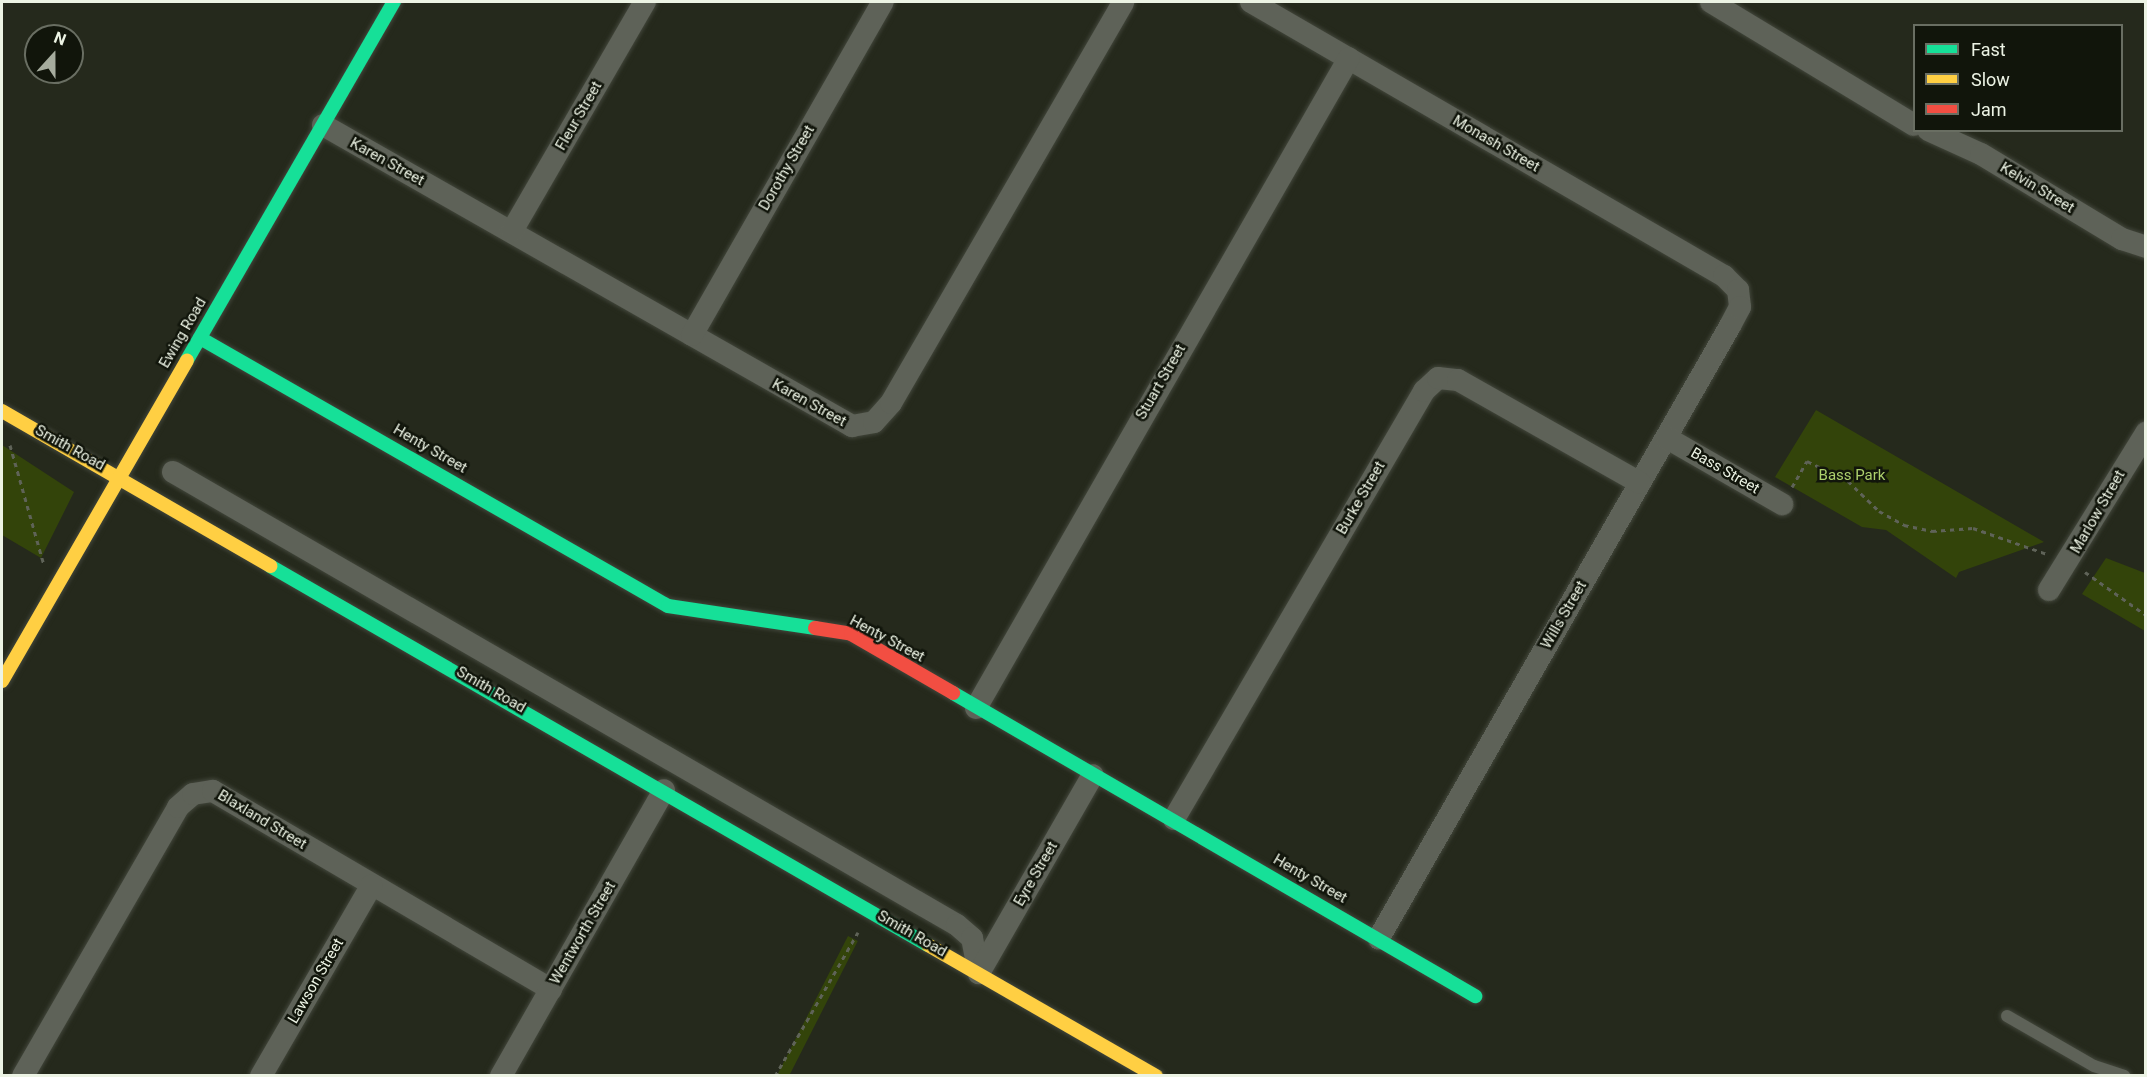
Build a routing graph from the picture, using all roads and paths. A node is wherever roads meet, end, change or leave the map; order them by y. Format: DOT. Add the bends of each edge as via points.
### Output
graph roads {
  1 [pos="394,2"];
  2 [pos="645,2"];
  3 [pos="882,2"];
  4 [pos="1123,2"];
  5 [pos="1251,2"];
  6 [pos="1711,2"];
  7 [pos="1349,58"];
  8 [pos="1913,123"];
  9 [pos="323,125"];
  10 [pos="1932,132"];
  11 [pos="512,231"];
  12 [pos="2145,247"];
  13 [pos="1738,290"];
  14 [pos="692,335"];
  15 [pos="200,338"];
  16 [pos="2,411"];
  17 [pos="2145,433"];
  18 [pos="1667,438"];
  19 [pos="8,441"];
  20 [pos="173,472"];
  21 [pos="121,477"];
  22 [pos="1640,483"];
  23 [pos="1782,504"];
  24 [pos="2069,562"];
  25 [pos="44,564"];
  26 [pos="2049,590"];
  27 [pos="2145,615"];
  28 [pos="2,681"];
  29 [pos="976,708"];
  30 [pos="1093,775"];
  31 [pos="664,790"];
  32 [pos="1174,819"];
  33 [pos="371,886"];
  34 [pos="860,927"];
  35 [pos="1379,938"];
  36 [pos="979,973"];
  37 [pos="551,989"];
  38 [pos="1475,996"];
  39 [pos="2007,1016"];
  40 [pos="23,1076"];
  41 [pos="261,1076"];
  42 [pos="501,1076"];
  43 [pos="775,1076"];
  44 [pos="1156,1076"];
  45 [pos="2124,1076"];
  1 -- 9 [label="street, Ewing Road"];
  2 -- 11 [label="street, Fleur Street"];
  3 -- 14 [label="street, Dorothy Street"];
  4 -- 14 [label="street, Karen Street" via="891,403 874,422 852,426 836,420"];
  5 -- 7 [label="street, Monash Street"];
  6 -- 8 [label="street"];
  7 -- 13 [label="street, Monash Street" via="1724,276"];
  7 -- 29 [label="street, Stuart Street"];
  9 -- 11 [label="street, Karen Street"];
  9 -- 15 [label="street, Ewing Road"];
  10 -- 12 [label="street, Kelvin Street" via="1981,154 2122,239"];
  11 -- 14 [label="street, Karen Street"];
  13 -- 18 [label="street, Wills Street" via="1740,307"];
  15 -- 21 [label="street, Ewing Road"];
  15 -- 29 [label="street, Henty Street" via="668,606 851,634"];
  16 -- 21 [label="street, Smith Road"];
  17 -- 24 [label="street, Marlow Street"];
  18 -- 22 [label="street, Wills Street"];
  18 -- 23 [label="street, Bass Street"];
  19 -- 25 [label="path" via="22,477 35,548"];
  20 -- 36 [label="street, Smith Road" via="957,925 972,938"];
  21 -- 28 [label="street, Ewing Road"];
  21 -- 31 [label="street, Smith Road"];
  22 -- 32 [label="street, Burke Street" via="1458,380 1438,378 1424,391"];
  22 -- 35 [label="street, Wills Street"];
  23 -- 24 [label="path" via="1807,461 1848,481 1879,511 1904,525 1932,531 1973,528"];
  24 -- 26 [label="street, Marlow Street"];
  24 -- 27 [label="path"];
  29 -- 30 [label="street, Henty Street"];
  30 -- 32 [label="street, Henty Street"];
  30 -- 36 [label="street, Eyre Street"];
  31 -- 36 [label="street, Smith Road"];
  31 -- 37 [label="street, Wentworth Street"];
  32 -- 35 [label="street, Henty Street"];
  33 -- 37 [label="street, Blaxland Street"];
  33 -- 40 [label="street, Blaxland Street" via="213,791 193,794 178,807"];
  33 -- 41 [label="street, Lawson Street"];
  34 -- 43 [label="path"];
  35 -- 38 [label="street, Henty Street"];
  36 -- 44 [label="street, Smith Road"];
  37 -- 42 [label="street, Wentworth Street"];
  39 -- 45 [label="lane" via="2094,1066"];
}
